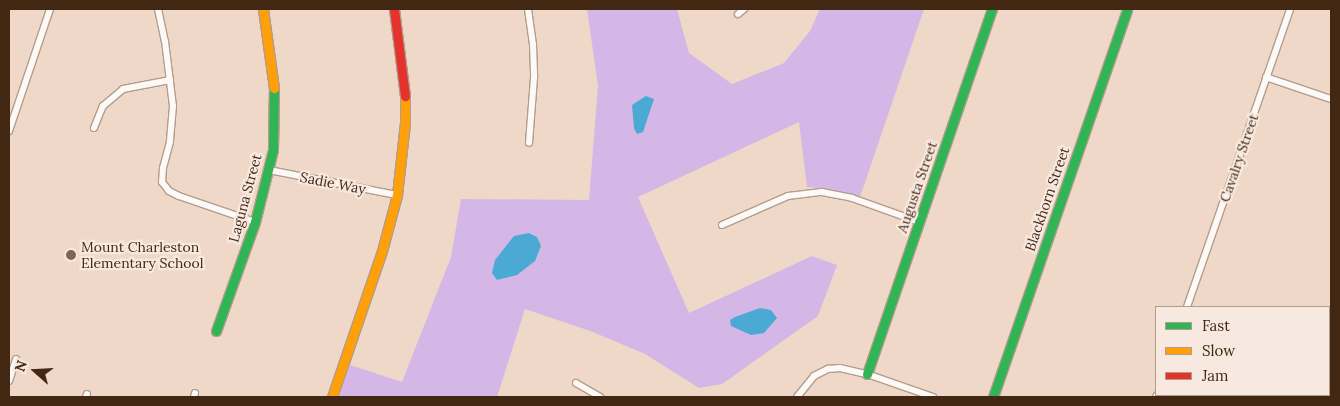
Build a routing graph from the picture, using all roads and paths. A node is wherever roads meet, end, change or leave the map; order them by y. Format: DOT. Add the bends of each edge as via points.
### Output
graph roads {
  1 [pos="50,9"];
  2 [pos="158,9"];
  3 [pos="263,9"];
  4 [pos="394,9"];
  5 [pos="528,9"];
  6 [pos="992,9"];
  7 [pos="1127,9"];
  8 [pos="1290,9"];
  9 [pos="1266,77"];
  10 [pos="170,80"];
  11 [pos="1331,99"];
  12 [pos="94,128"];
  13 [pos="9,131"];
  14 [pos="529,143"];
  15 [pos="269,170"];
  16 [pos="397,195"];
  17 [pos="256,222"];
  18 [pos="919,222"];
  19 [pos="722,225"];
  20 [pos="1187,306"];
  21 [pos="216,331"];
  22 [pos="16,359"];
  23 [pos="867,374"];
  24 [pos="9,381"];
  25 [pos="576,383"];
  26 [pos="332,397"];
  27 [pos="600,397"];
  28 [pos="797,397"];
  29 [pos="933,397"];
  30 [pos="993,397"];
  1 -- 13 [label="street"];
  2 -- 10 [label="street"];
  3 -- 15 [label="street, Laguna Street" via="274,78 275,108"];
  4 -- 16 [label="street" via="405,91"];
  5 -- 14 [label="street" via="534,78"];
  6 -- 18 [label="street, Augusta Street"];
  7 -- 30 [label="street, Blackhorn Street"];
  8 -- 9 [label="street, Cavalry Street"];
  9 -- 11 [label="street"];
  9 -- 20 [label="street, Cavalry Street"];
  10 -- 12 [label="street" via="123,89 103,106"];
  10 -- 17 [label="street" via="172,122 161,175 165,187 179,196"];
  15 -- 16 [label="street, Sadie Way"];
  15 -- 17 [label="street, Laguna Street"];
  16 -- 26 [label="street" via="382,251"];
  17 -- 21 [label="street, Laguna Street"];
  18 -- 19 [label="street" via="852,198 822,192 788,196"];
  18 -- 23 [label="street, Augusta Street"];
  22 -- 24 [label="street"];
  23 -- 28 [label="street" via="828,370 814,376"];
  23 -- 29 [label="street"];
  25 -- 27 [label="street"];
}
